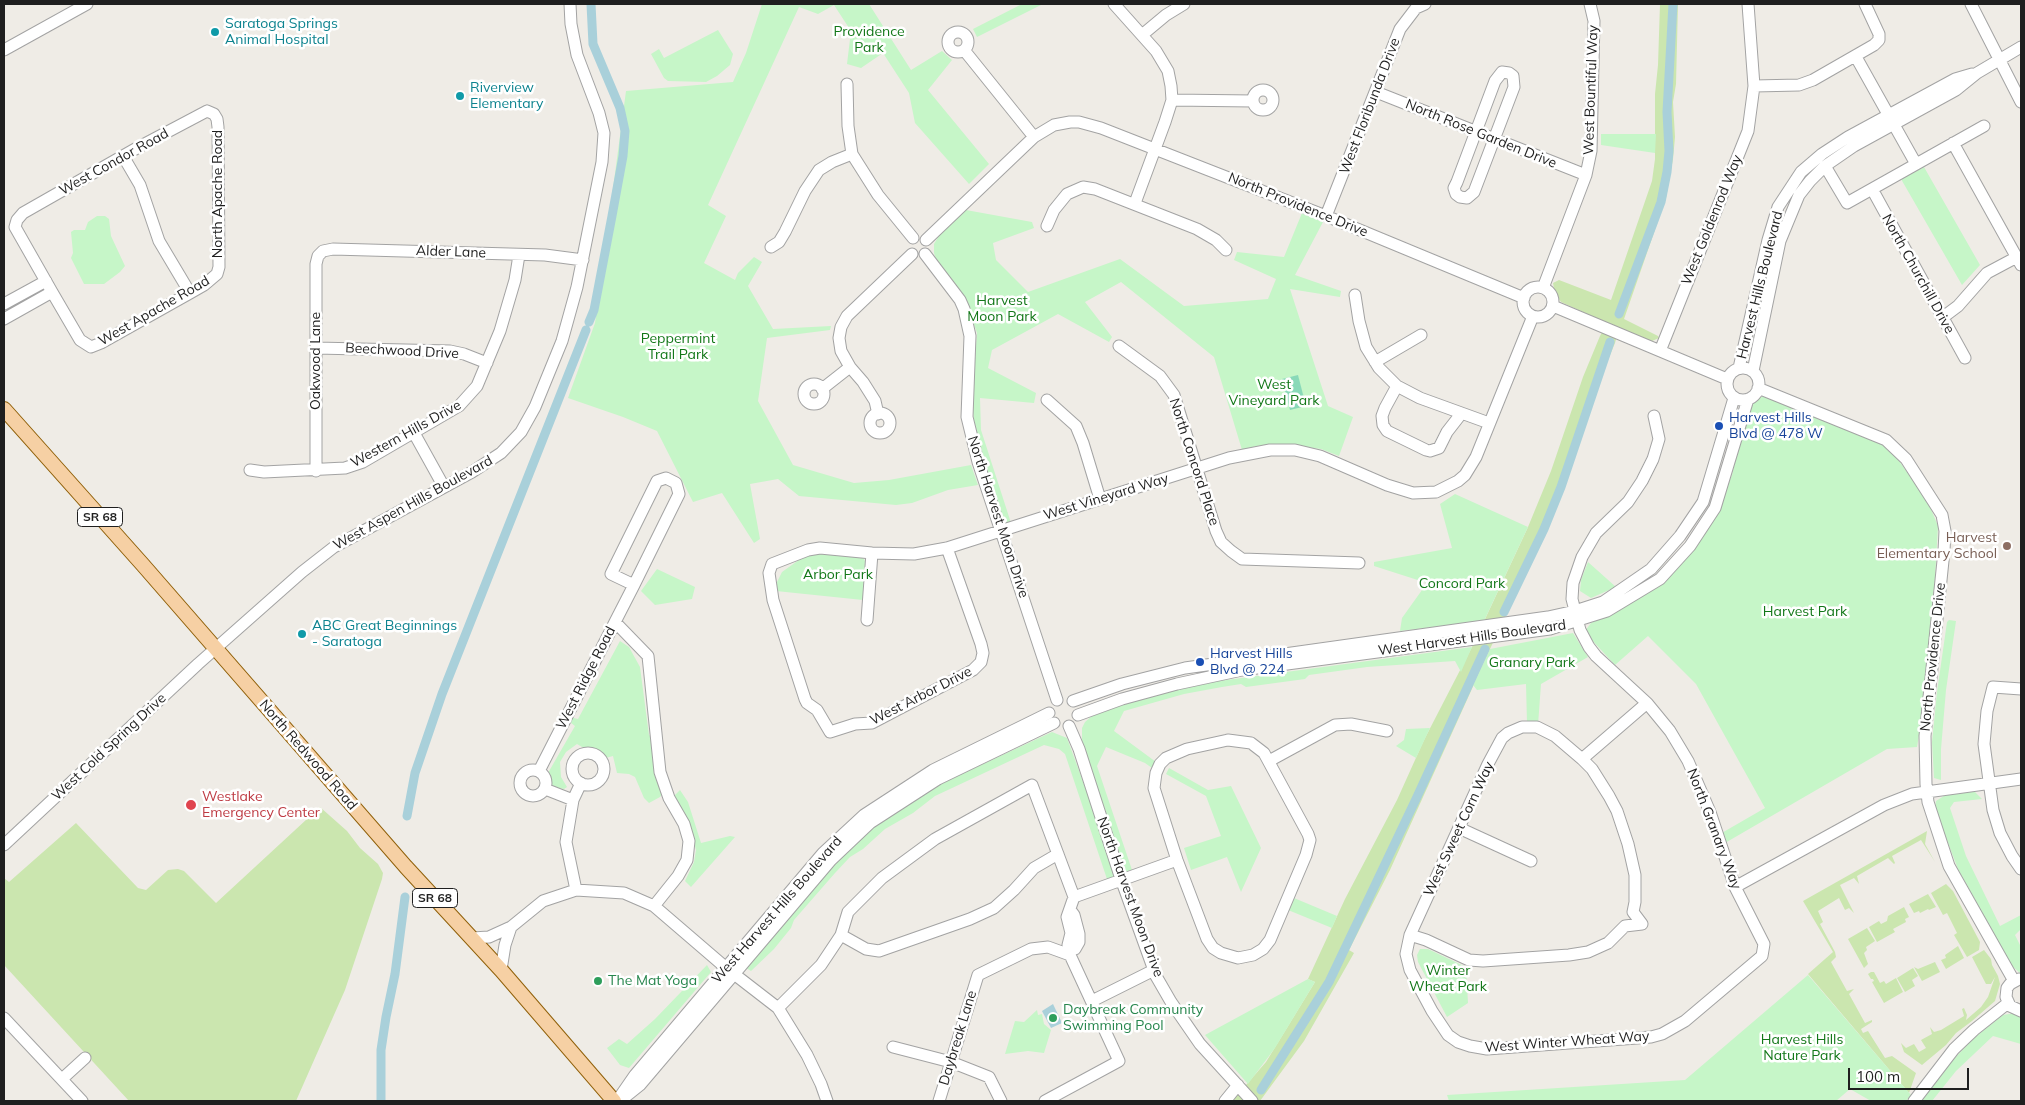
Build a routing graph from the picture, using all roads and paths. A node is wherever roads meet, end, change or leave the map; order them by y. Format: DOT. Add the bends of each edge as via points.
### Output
graph roads {
  1 [pos="87,4"];
  2 [pos="570,4"];
  3 [pos="1114,4"];
  4 [pos="1184,4"];
  5 [pos="1425,4"];
  6 [pos="1590,4"];
  7 [pos="1748,4"];
  8 [pos="1865,4"];
  9 [pos="1971,4"];
  10 [pos="1142,35"];
  11 [pos="2021,47"];
  12 [pos="4,50"];
  13 [pos="964,50"];
  14 [pos="1856,57"];
  15 [pos="1999,59"];
  16 [pos="846,84"];
  17 [pos="1754,86"];
  18 [pos="1376,92"];
  19 [pos="1172,100"];
  20 [pos="1253,101"];
  21 [pos="2021,102"];
  22 [pos="214,114"];
  23 [pos="1891,120"];
  24 [pos="1984,126"];
  25 [pos="1474,131"];
  26 [pos="1034,137"];
  27 [pos="1494,139"];
  28 [pos="1953,143"];
  29 [pos="1155,149"];
  30 [pos="852,154"];
  31 [pos="123,156"];
  32 [pos="1916,164"];
  33 [pos="1825,166"];
  34 [pos="1586,175"];
  35 [pos="1872,189"];
  36 [pos="1135,203"];
  37 [pos="1326,216"];
  38 [pos="1047,226"];
  39 [pos="913,238"];
  40 [pos="926,240"];
  41 [pos="771,247"];
  42 [pos="1226,250"];
  43 [pos="321,253"];
  44 [pos="912,254"];
  45 [pos="925,254"];
  46 [pos="519,255"];
  47 [pos="583,260"];
  48 [pos="2019,261"];
  49 [pos="217,274"];
  50 [pos="46,281"];
  51 [pos="1543,288"];
  52 [pos="52,292"];
  53 [pos="190,293"];
  54 [pos="1355,295"];
  55 [pos="1524,298"];
  56 [pos="4,304"];
  57 [pos="1553,306"];
  58 [pos="1533,316"];
  59 [pos="1942,318"];
  60 [pos="4,319"];
  61 [pos="1421,335"];
  62 [pos="1119,346"];
  63 [pos="316,348"];
  64 [pos="1660,351"];
  65 [pos="1965,358"];
  66 [pos="1375,362"];
  67 [pos="486,363"];
  68 [pos="850,367"];
  69 [pos="1739,368"];
  70 [pos="1753,371"];
  71 [pos="1727,379"];
  72 [pos="1397,386"];
  73 [pos="1758,388"];
  74 [pos="822,389"];
  75 [pos="1734,398"];
  76 [pos="1748,399"];
  77 [pos="1047,400"];
  78 [pos="4,409"];
  79 [pos="878,414"];
  80 [pos="1461,414"];
  81 [pos="1654,416"];
  82 [pos="1489,423"];
  83 [pos="414,433"];
  84 [pos="1196,469"];
  85 [pos="250,470"];
  86 [pos="316,471"];
  87 [pos="444,487"];
  88 [pos="1100,499"];
  89 [pos="1000,530"];
  90 [pos="947,548"];
  91 [pos="872,553"];
  92 [pos="1359,563"];
  93 [pos="634,585"];
  94 [pos="1577,616"];
  95 [pos="867,620"];
  96 [pos="615,622"];
  97 [pos="215,649"];
  98 [pos="2021,689"];
  99 [pos="1057,700"];
  100 [pos="1073,702"];
  101 [pos="1647,703"];
  102 [pos="1078,715"];
  103 [pos="1051,718"];
  104 [pos="1069,726"];
  105 [pos="830,732"];
  106 [pos="1387,732"];
  107 [pos="1582,759"];
  108 [pos="1268,761"];
  109 [pos="539,771"];
  110 [pos="2021,779"];
  111 [pos="1989,782"];
  112 [pos="581,783"];
  113 [pos="545,789"];
  114 [pos="1926,792"];
  115 [pos="573,800"];
  116 [pos="1459,828"];
  117 [pos="4,845"];
  118 [pos="1058,854"];
  119 [pos="1177,860"];
  120 [pos="1532,861"];
  121 [pos="2021,869"];
  122 [pos="1120,879"];
  123 [pos="1735,887"];
  124 [pos="576,890"];
  125 [pos="1074,897"];
  126 [pos="654,906"];
  127 [pos="511,927"];
  128 [pos="1410,935"];
  129 [pos="841,936"];
  130 [pos="472,938"];
  131 [pos="1764,950"];
  132 [pos="1071,952"];
  133 [pos="501,970"];
  134 [pos="1154,970"];
  135 [pos="730,971"];
  136 [pos="2018,980"];
  137 [pos="1092,1001"];
  138 [pos="2008,1003"];
  139 [pos="778,1008"];
  140 [pos="2021,1011"];
  141 [pos="4,1018"];
  142 [pos="9,1031"];
  143 [pos="1458,1042"];
  144 [pos="893,1047"];
  145 [pos="85,1058"];
  146 [pos="951,1062"];
  147 [pos="62,1079"];
  148 [pos="1238,1085"];
  149 [pos="82,1101"];
  150 [pos="617,1101"];
  151 [pos="827,1101"];
  152 [pos="939,1101"];
  153 [pos="1001,1101"];
  154 [pos="1045,1101"];
  155 [pos="1225,1101"];
  156 [pos="1252,1101"];
  157 [pos="1914,1101"];
  1 -- 12 [label="street"];
  2 -- 47 [label="street, West Aspen Hills Boulevard" via="577,55 604,133 602,162"];
  3 -- 10 [label="street"];
  4 -- 10 [label="street"];
  5 -- 18 [label="street, West Floribunda Drive" via="1416,8 1400,29"];
  6 -- 34 [label="street, West Bountiful Way" via="1594,21 1591,151"];
  7 -- 17 [label="street, West Goldenrod Way"];
  8 -- 14 [label="street" via="1877,27 1879,40"];
  9 -- 15 [label="street"];
  10 -- 19 [label="street" via="1165,64"];
  11 -- 15 [label="street, Harvest Hills Boulevard"];
  13 -- 26 [label="street"];
  14 -- 17 [label="street" via="1799,85"];
  14 -- 23 [label="street"];
  15 -- 21 [label="street"];
  15 -- 23 [label="street, Harvest Hills Boulevard" via="1976,73 1954,79"];
  16 -- 30 [label="street"];
  17 -- 64 [label="street, West Goldenrod Way" via="1748,131"];
  18 -- 25 [label="street, North Rose Garden Drive"];
  18 -- 37 [label="street, West Floribunda Drive"];
  19 -- 20 [label="street"];
  19 -- 29 [label="street"];
  22 -- 31 [label="street, West Condor Road" via="207,111"];
  22 -- 49 [label="street, North Apache Road" via="218,127"];
  23 -- 32 [label="street"];
  23 -- 33 [label="street, Harvest Hills Boulevard"];
  23 -- 69 [label="street, Harvest Hills Boulevard" via="1848,137 1822,154 1801,172 1778,207"];
  24 -- 28 [label="street"];
  25 -- 27 [label="street, North Rose Garden Drive"];
  25 -- 27 [label="street" via="1498,76 1502,72 1509,73 1513,76 1514,88"];
  25 -- 27 [label="street" via="1454,188 1460,197 1467,198 1474,192"];
  26 -- 29 [label="street, North Providence Drive" via="1054,125 1070,122 1090,124"];
  26 -- 40 [label="street"];
  27 -- 34 [label="street, North Rose Garden Drive"];
  28 -- 32 [label="street"];
  28 -- 48 [label="street"];
  29 -- 36 [label="street"];
  29 -- 37 [label="street, North Providence Drive"];
  30 -- 39 [label="street" via="878,195"];
  30 -- 41 [label="street" via="820,170 804,191 785,232"];
  31 -- 50 [label="street, West Condor Road" via="23,213 17,220 15,227"];
  31 -- 53 [label="street" via="140,185 159,241"];
  32 -- 35 [label="street"];
  33 -- 35 [label="street" via="1847,203"];
  33 -- 70 [label="street, Harvest Hills Boulevard" via="1799,195 1780,241"];
  34 -- 51 [label="street, West Bountiful Way"];
  35 -- 59 [label="street, North Churchill Drive"];
  36 -- 38 [label="street" via="1084,187 1067,194 1060,201"];
  36 -- 42 [label="street" via="1202,231"];
  37 -- 55 [label="street, North Providence Drive"];
  39 -- 40 [label="street"];
  39 -- 44 [label="street" via="909,246"];
  40 -- 45 [label="street" via="929,246"];
  43 -- 46 [label="street, Alder Lane" via="333,249"];
  43 -- 63 [label="street, Oakwood Lane" via="316,264"];
  44 -- 45 [label="street"];
  44 -- 68 [label="street" via="843,321 839,338 841,351"];
  45 -- 89 [label="street, North Harvest Moon Drive" via="964,309 970,336 967,417"];
  46 -- 47 [label="street, Alder Lane"];
  46 -- 67 [label="street, Western Hills Drive" via="507,310"];
  47 -- 87 [label="street, West Aspen Hills Boulevard" via="562,341 529,420 501,453"];
  48 -- 59 [label="street" via="1987,273 1958,306"];
  49 -- 53 [label="street, West Apache Road"];
  50 -- 52 [label="street"];
  50 -- 56 [label="street"];
  51 -- 55 [label="street" via="1530,290"];
  51 -- 57 [label="street" via="1552,297"];
  52 -- 53 [label="street, West Apache Road" via="80,340 90,346 101,343"];
  52 -- 60 [label="street"];
  54 -- 66 [label="street" via="1366,347"];
  55 -- 58 [label="street" via="1526,310"];
  57 -- 58 [label="street" via="1546,315"];
  57 -- 64 [label="street"];
  58 -- 82 [label="street"];
  59 -- 65 [label="street, North Churchill Drive"];
  61 -- 66 [label="street"];
  62 -- 84 [label="street, North Concord Place" via="1169,386"];
  63 -- 67 [label="street, Beechwood Drive" via="450,351"];
  63 -- 86 [label="street, Oakwood Lane"];
  64 -- 71 [label="street"];
  66 -- 72 [label="street"];
  67 -- 83 [label="street, Western Hills Drive" via="477,386 465,402"];
  68 -- 74 [label="street"];
  68 -- 79 [label="street" via="875,401"];
  69 -- 70 [label="street"];
  69 -- 71 [label="street"];
  70 -- 73 [label="street" via="1758,378"];
  71 -- 75 [label="street" via="1727,388"];
  72 -- 80 [label="street"];
  72 -- 80 [label="street" via="1382,416 1383,425 1387,431 1426,450 1439,448"];
  73 -- 76 [label="street"];
  73 -- 114 [label="street, North Providence Drive" via="1886,440 1906,460 1942,515 1944,552 1925,736"];
  75 -- 76 [label="street"];
  75 -- 94 [label="street, West Harvest Hills Boulevard" via="1703,502 1680,536 1651,569"];
  76 -- 94 [label="street, West Harvest Hills Boulevard" via="1715,508 1690,546 1660,579 1607,611"];
  77 -- 88 [label="street" via="1076,426"];
  78 -- 97 [label="main road, North Redwood Road / SR 68"];
  80 -- 82 [label="street"];
  81 -- 94 [label="street, North Granary Way" via="1659,439 1642,481 1614,518 1596,533 1582,557 1573,584 1572,599"];
  82 -- 84 [label="street, West Vineyard Way" via="1476,458 1465,475 1436,492 1413,493 1331,459 1295,450 1258,452"];
  83 -- 86 [label="street, Western Hills Drive" via="354,466"];
  83 -- 87 [label="street"];
  84 -- 88 [label="street, West Vineyard Way"];
  84 -- 92 [label="street, North Concord Place" via="1221,542 1242,559"];
  85 -- 86 [label="street, Western Hills Drive"];
  87 -- 97 [label="street, West Aspen Hills Boulevard" via="334,547"];
  88 -- 89 [label="street, West Vineyard Way"];
  89 -- 90 [label="street, West Vineyard Way"];
  89 -- 99 [label="street, North Harvest Moon Drive"];
  90 -- 91 [label="street, West Vineyard Way" via="914,554"];
  90 -- 105 [label="street, West Arbor Drive" via="982,648 981,662 973,670 872,723 855,724"];
  91 -- 95 [label="street"];
  91 -- 105 [label="street, West Vineyard Way" via="820,548 808,550 772,564 769,573 773,600 805,699 817,710"];
  93 -- 93 [label="street, West Ridge Road" via="679,494 676,483 666,478 657,481 611,574"];
  93 -- 96 [label="street, West Ridge Road"];
  94 -- 100 [label="street, West Harvest Hills Boulevard" via="1185,668 1122,684"];
  94 -- 101 [label="street, North Granary Way" via="1583,637 1596,656"];
  94 -- 102 [label="street, West Harvest Hills Boulevard" via="1550,629 1242,670 1182,682"];
  96 -- 109 [label="street, West Ridge Road"];
  96 -- 126 [label="street" via="648,656 660,772 689,840 687,860"];
  97 -- 117 [label="street, West Cold Spring Drive"];
  97 -- 130 [label="main road, North Redwood Road / SR 68"];
  98 -- 111 [label="street" via="1993,687 1984,744"];
  99 -- 100 [label="street" via="1062,698"];
  99 -- 103 [label="street" via="1053,703"];
  100 -- 102 [label="street"];
  101 -- 107 [label="street"];
  101 -- 123 [label="street, North Granary Way" via="1673,736 1693,772"];
  102 -- 104 [label="street"];
  103 -- 104 [label="street" via="1058,726"];
  103 -- 135 [label="street, West Harvest Hills Boulevard" via="934,770 864,815 823,853"];
  104 -- 122 [label="street, North Harvest Moon Drive"];
  106 -- 108 [label="street" via="1335,724"];
  107 -- 116 [label="street, West Sweet Corn Way" via="1543,729 1515,729 1502,738"];
  107 -- 128 [label="street" via="1609,796 1622,827 1635,875 1633,912 1642,924 1626,926 1608,943 1588,952 1490,961 1469,960"];
  108 -- 119 [label="street" via="1264,753 1251,743 1228,740 1180,751 1160,764 1154,776 1154,793"];
  108 -- 119 [label="street" via="1308,834 1308,851 1270,940 1263,949 1238,958 1213,948"];
  109 -- 113 [label="street" via="546,778"];
  109 -- 113 [label="street" via="524,773 520,787 532,796"];
  110 -- 111 [label="street"];
  111 -- 114 [label="street"];
  111 -- 121 [label="street" via="2000,833"];
  112 -- 115 [label="street"];
  113 -- 115 [label="street"];
  114 -- 123 [label="street" via="1884,805"];
  114 -- 136 [label="street, North Providence Drive" via="1949,866"];
  115 -- 124 [label="street" via="566,842"];
  116 -- 120 [label="street"];
  116 -- 128 [label="street, West Sweet Corn Way"];
  118 -- 125 [label="street"];
  118 -- 129 [label="street" via="1034,868 994,908 970,919 879,951 866,949"];
  118 -- 129 [label="street" via="1032,785 935,839 882,878 848,912"];
  119 -- 122 [label="street"];
  122 -- 125 [label="street"];
  122 -- 134 [label="street, North Harvest Moon Drive"];
  123 -- 131 [label="street, North Granary Way" via="1764,944"];
  124 -- 126 [label="street" via="624,893"];
  124 -- 127 [label="street" via="543,901"];
  125 -- 132 [label="street" via="1067,916"];
  126 -- 135 [label="street"];
  127 -- 130 [label="street" via="489,937"];
  127 -- 133 [label="street"];
  128 -- 143 [label="street, West Sweet Corn Way" via="1406,954 1410,970 1443,1029"];
  129 -- 139 [label="street" via="821,964"];
  130 -- 133 [label="main road, North Redwood Road / SR 68"];
  131 -- 143 [label="street, West Winter Wheat Way" via="1757,962 1685,1021 1662,1034 1486,1049"];
  132 -- 137 [label="street"];
  132 -- 146 [label="street, Daybreak Lane" via="1048,947 1031,949 978,975"];
  133 -- 150 [label="main road, North Redwood Road / SR 68"];
  134 -- 137 [label="street"];
  134 -- 148 [label="street, North Harvest Moon Drive" via="1200,1044"];
  135 -- 139 [label="street"];
  135 -- 150 [label="street, West Harvest Hills Boulevard" via="635,1075"];
  136 -- 138 [label="street" via="2010,984 2006,992"];
  137 -- 154 [label="street" via="1119,1061"];
  138 -- 140 [label="street" via="2014,1010"];
  138 -- 157 [label="street" via="1954,1049"];
  139 -- 151 [label="street" via="807,1055"];
  141 -- 142 [label="street"];
  142 -- 147 [label="street"];
  144 -- 146 [label="street"];
  145 -- 147 [label="street"];
  146 -- 152 [label="street, Daybreak Lane"];
  146 -- 153 [label="street" via="989,1077"];
  147 -- 149 [label="street"];
  148 -- 155 [label="street"];
  148 -- 156 [label="street, North Harvest Moon Drive"];
}
